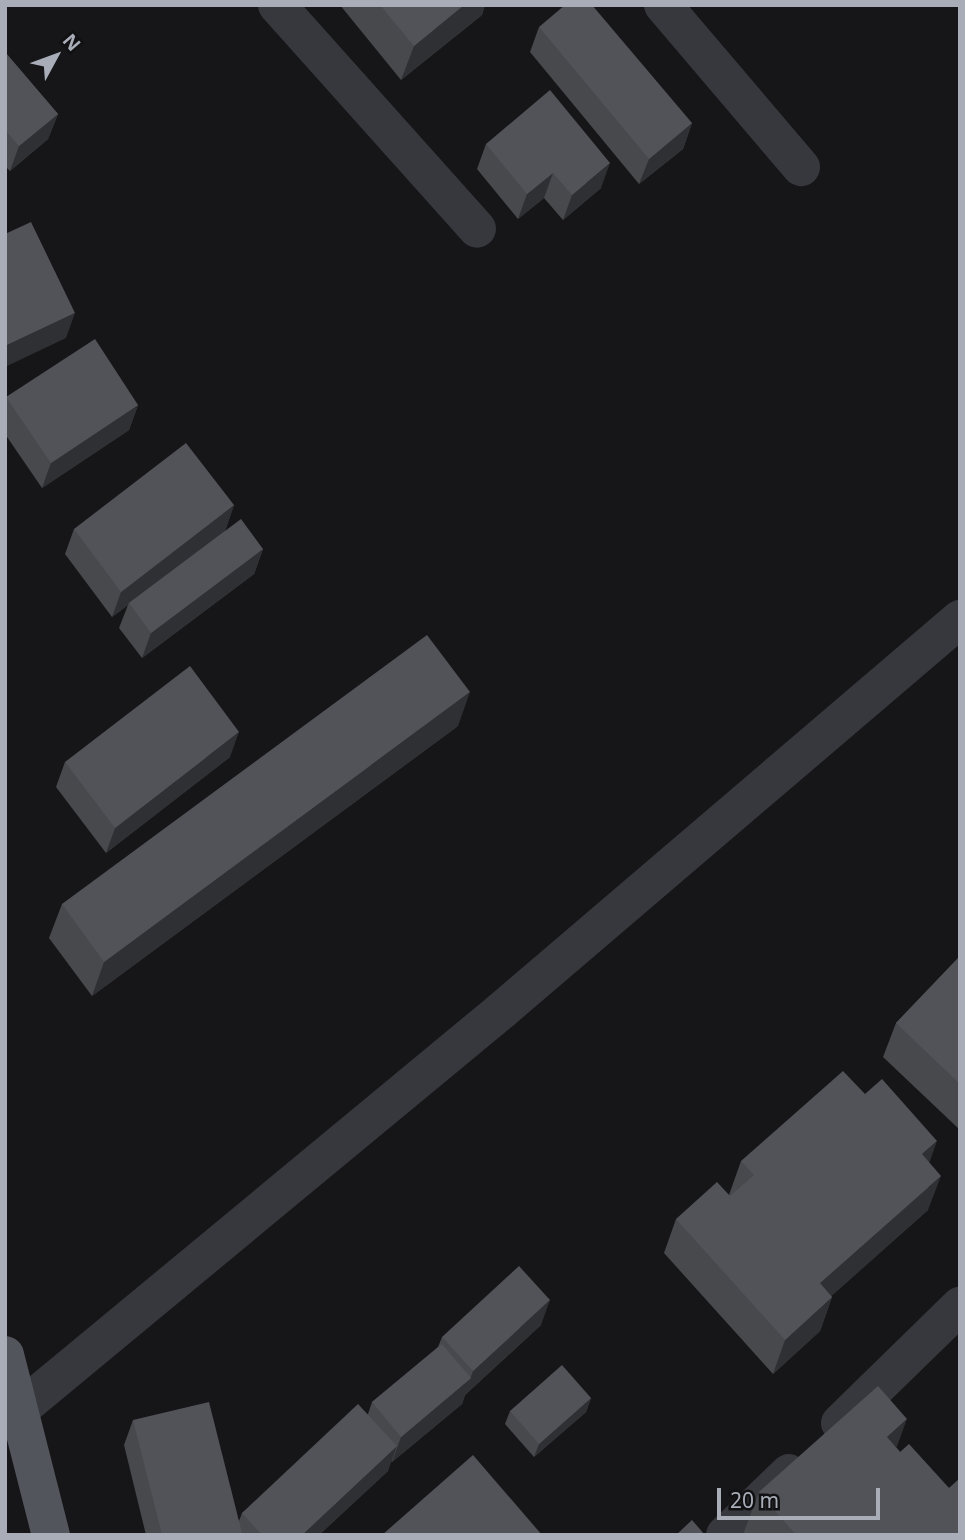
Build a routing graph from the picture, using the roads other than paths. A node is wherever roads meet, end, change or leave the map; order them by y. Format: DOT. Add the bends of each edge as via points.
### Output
graph roads {
  1 [pos="277,5"];
  2 [pos="663,5"];
  3 [pos="801,167"];
  4 [pos="477,229"];
  5 [pos="960,619"];
  6 [pos="960,1306"];
  7 [pos="5,1354"];
  8 [pos="19,1410"];
  9 [pos="51,1535"];
  10 [pos="725,1535"];
  1 -- 4 [label="street"];
  2 -- 3 [label="street"];
  5 -- 8 [label="street" via="501,1011"];
  6 -- 10 [label="street"];
  7 -- 8 [label="main road"];
  8 -- 9 [label="main road"];
}
